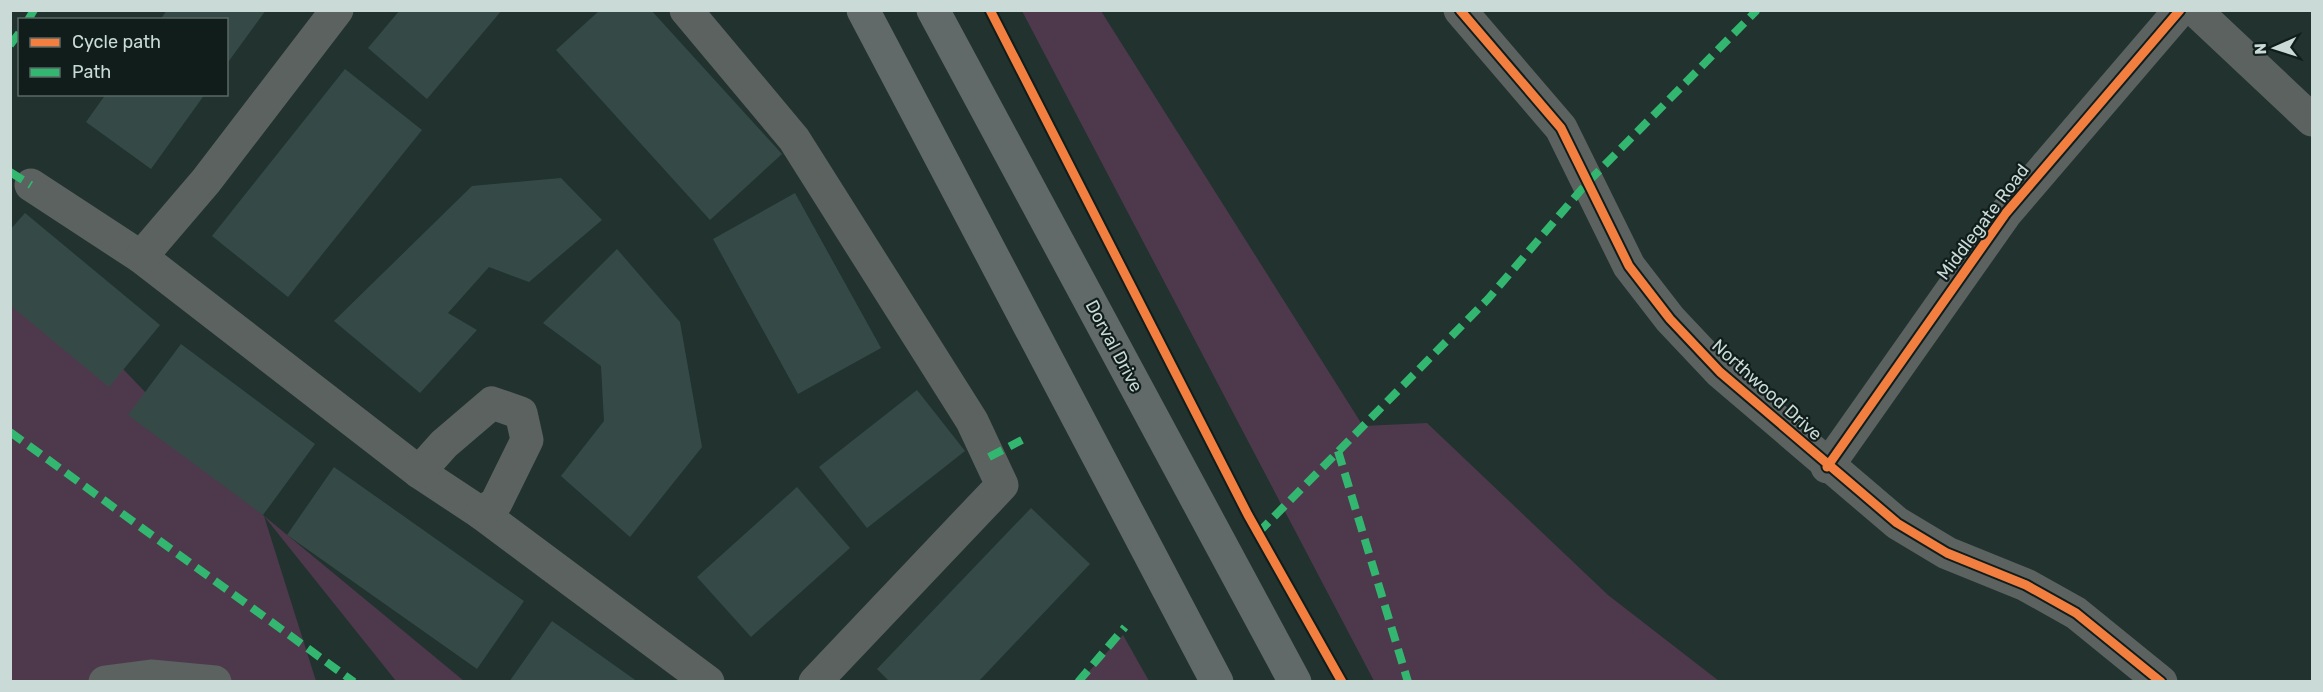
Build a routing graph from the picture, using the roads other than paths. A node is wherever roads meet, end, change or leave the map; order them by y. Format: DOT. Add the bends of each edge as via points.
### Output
graph roads {
  1 [pos="337,10"];
  2 [pos="686,10"];
  3 [pos="863,10"];
  4 [pos="933,10"];
  5 [pos="1460,10"];
  6 [pos="2180,10"];
  7 [pos="2195,10"];
  8 [pos="2313,120"];
  9 [pos="32,185"];
  10 [pos="141,257"];
  11 [pos="1827,466"];
  12 [pos="419,472"];
  13 [pos="481,513"];
  14 [pos="105,681"];
  15 [pos="215,681"];
  16 [pos="708,681"];
  17 [pos="815,681"];
  18 [pos="1217,681"];
  19 [pos="1295,681"];
  20 [pos="2162,681"];
  1 -- 10 [label="street" via="206,181"];
  2 -- 17 [label="street" via="794,139 972,421 1002,485"];
  3 -- 18 [label="main road"];
  4 -- 19 [label="main road, Dorval Drive"];
  5 -- 11 [label="street, Northwood Drive" via="1561,128 1608,226 1647,291 1720,372"];
  6 -- 11 [label="street, Middlegate Road" via="2006,213"];
  7 -- 8 [label="street"];
  9 -- 10 [label="street"];
  10 -- 12 [label="street"];
  11 -- 20 [label="street, Northwood Drive" via="1897,523 1947,553 2026,585 2076,614"];
  12 -- 13 [label="street"];
  12 -- 13 [label="street" via="444,444 492,403 521,413 527,440 496,503"];
  13 -- 16 [label="street"];
  14 -- 15 [label="street" via="152,676"];
}
